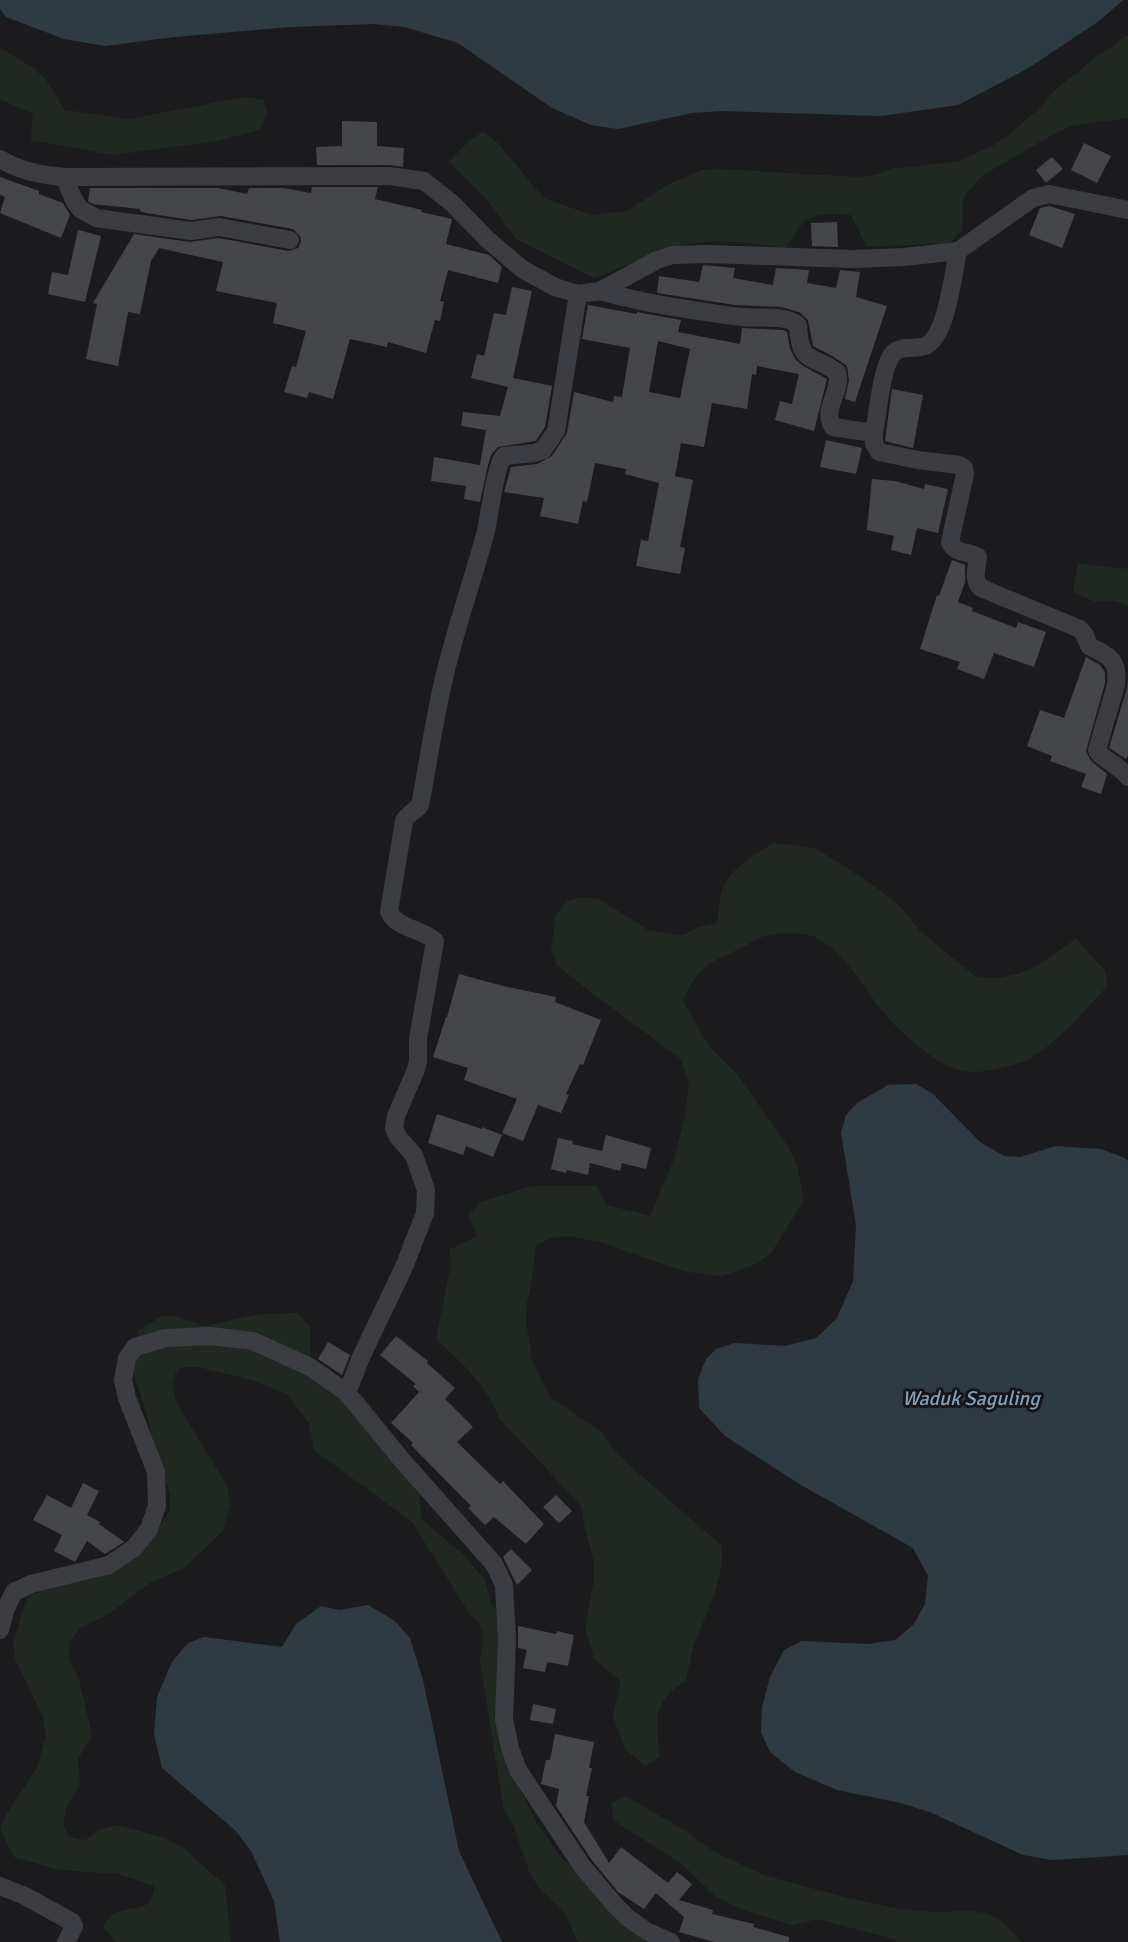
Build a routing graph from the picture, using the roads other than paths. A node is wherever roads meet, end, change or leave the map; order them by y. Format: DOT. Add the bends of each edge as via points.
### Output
graph roads {
  1 [pos="0,159"];
  2 [pos="64,177"];
  3 [pos="1128,210"];
  4 [pos="290,240"];
  5 [pos="958,251"];
  6 [pos="600,291"];
  7 [pos="578,294"];
  8 [pos="874,433"];
  9 [pos="1128,777"];
  10 [pos="346,1393"];
  11 [pos="0,1630"];
  12 [pos="0,1886"];
  13 [pos="66,1942"];
  14 [pos="671,1942"];
  1 -- 2 [label="street" via="29,172"];
  2 -- 4 [label="street" via="80,209 96,218 191,231 219,227"];
  2 -- 7 [label="street" via="389,176 424,181 522,268 555,287"];
  3 -- 5 [label="street" via="1057,194 1041,195"];
  5 -- 6 [label="street" via="851,259 673,255"];
  5 -- 8 [label="street" via="948,302 936,336 928,345 900,349 890,357"];
  6 -- 7 [label="street"];
  6 -- 8 [label="street" via="661,306 796,322 800,347 806,356 837,372 839,379 829,410 833,427"];
  7 -- 10 [label="street" via="556,431 543,450 504,456 499,464 480,556 446,669 420,805 404,821 390,915 435,941 418,1039 418,1062 394,1128 414,1155 426,1190 425,1213"];
  8 -- 9 [label="street" via="879,452 964,468 950,542 956,550 978,557 976,584 1080,629 1089,646 1111,657 1116,685 1096,750"];
  10 -- 11 [label="street" via="310,1367 253,1341 210,1336 166,1338 135,1347 127,1358 123,1380 156,1472 158,1506 149,1529 134,1548 109,1565 31,1584 15,1592"];
  10 -- 14 [label="street" via="494,1564 504,1585 504,1719 518,1770 582,1866 615,1905 648,1932"];
  12 -- 13 [label="street" via="72,1922 74,1926"];
}
